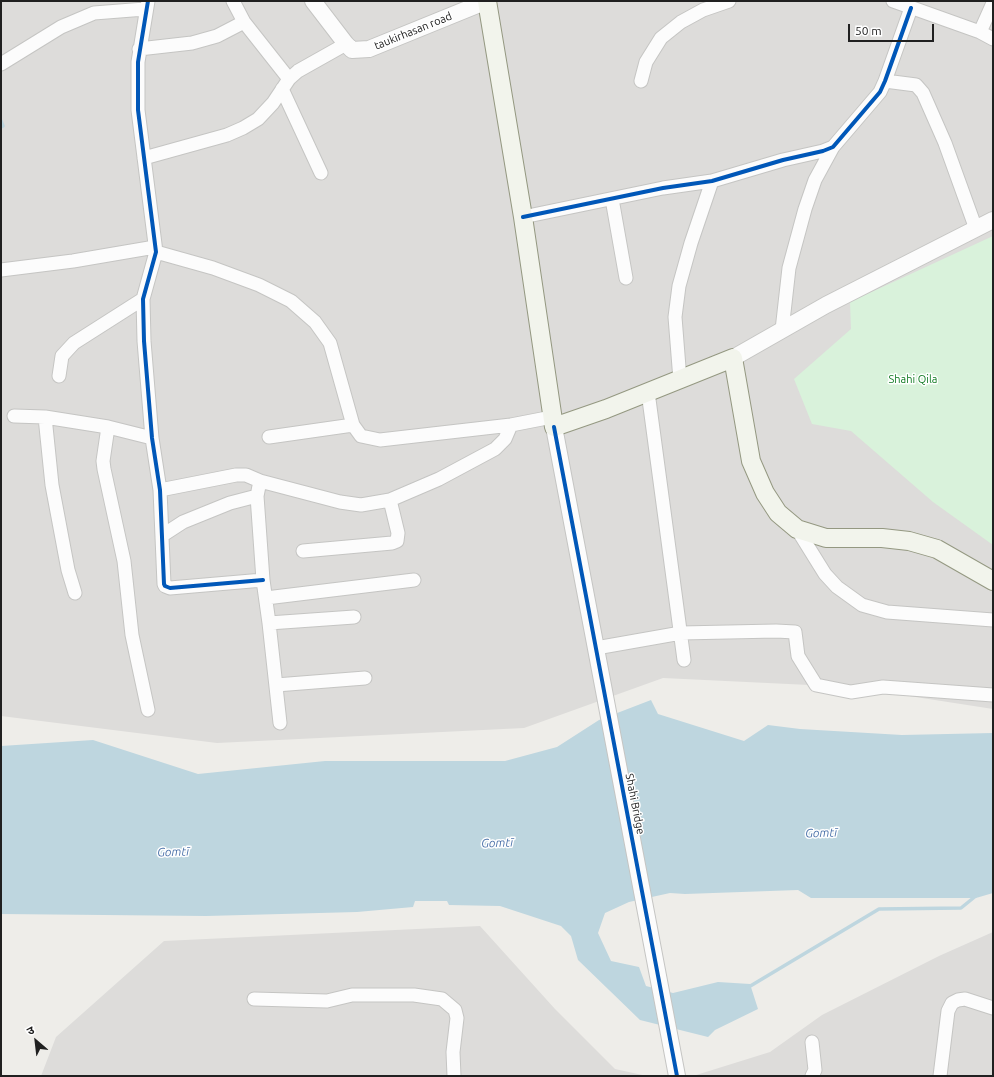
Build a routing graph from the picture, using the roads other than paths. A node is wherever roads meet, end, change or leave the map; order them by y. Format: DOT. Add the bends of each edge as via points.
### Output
graph roads {
  1 [pos="233,1"];
  2 [pos="313,1"];
  3 [pos="487,1"];
  4 [pos="728,1"];
  5 [pos="893,1"];
  6 [pos="993,3"];
  7 [pos="147,5"];
  8 [pos="912,8"];
  9 [pos="244,22"];
  10 [pos="980,32"];
  11 [pos="993,39"];
  12 [pos="346,44"];
  13 [pos="139,49"];
  14 [pos="1,64"];
  15 [pos="641,81"];
  16 [pos="886,81"];
  17 [pos="285,84"];
  18 [pos="833,147"];
  19 [pos="144,158"];
  20 [pos="321,173"];
  21 [pos="712,181"];
  22 [pos="612,198"];
  23 [pos="523,216"];
  24 [pos="993,220"];
  25 [pos="976,229"];
  26 [pos="156,250"];
  27 [pos="1,270"];
  28 [pos="626,278"];
  29 [pos="144,299"];
  30 [pos="782,330"];
  31 [pos="733,358"];
  32 [pos="59,376"];
  33 [pos="680,380"];
  34 [pos="648,392"];
  35 [pos="14,416"];
  36 [pos="45,417"];
  37 [pos="553,422"];
  38 [pos="353,425"];
  39 [pos="511,425"];
  40 [pos="108,427"];
  41 [pos="269,437"];
  42 [pos="152,438"];
  43 [pos="260,480"];
  44 [pos="160,490"];
  45 [pos="257,496"];
  46 [pos="390,500"];
  47 [pos="797,529"];
  48 [pos="163,535"];
  49 [pos="303,551"];
  50 [pos="263,580"];
  51 [pos="414,580"];
  52 [pos="993,581"];
  53 [pos="75,593"];
  54 [pos="266,598"];
  55 [pos="354,616"];
  56 [pos="993,620"];
  57 [pos="269,623"];
  58 [pos="681,633"];
  59 [pos="596,648"];
  60 [pos="684,660"];
  61 [pos="365,678"];
  62 [pos="276,685"];
  63 [pos="993,695"];
  64 [pos="148,710"];
  65 [pos="280,723"];
  66 [pos="254,1000"];
  67 [pos="993,1008"];
  68 [pos="812,1042"];
  69 [pos="676,1073"];
  70 [pos="454,1076"];
  71 [pos="812,1076"];
  72 [pos="940,1076"];
  1 -- 9 [label="street"];
  2 -- 12 [label="street"];
  3 -- 12 [label="street, taukirhasan road" via="369,50 352,50"];
  3 -- 23 [label="main road"];
  4 -- 15 [label="street" via="681,22 661,38 646,62"];
  5 -- 8 [label="street"];
  6 -- 10 [label="street"];
  7 -- 13 [label="street"];
  7 -- 14 [label="street" via="94,13 62,27"];
  8 -- 10 [label="street"];
  8 -- 16 [label="street"];
  9 -- 13 [label="street" via="217,36 192,43"];
  9 -- 17 [label="street"];
  10 -- 11 [label="street"];
  12 -- 17 [label="street" via="298,71"];
  13 -- 19 [label="street" via="138,110"];
  16 -- 18 [label="street" via="880,92"];
  16 -- 25 [label="street" via="916,85 923,93 945,142"];
  17 -- 19 [label="street" via="273,103 243,128 227,135"];
  17 -- 20 [label="street"];
  18 -- 21 [label="street"];
  18 -- 30 [label="street" via="815,180 804,209 789,268"];
  19 -- 26 [label="street"];
  21 -- 22 [label="street"];
  21 -- 33 [label="street" via="679,286 675,317"];
  22 -- 23 [label="street"];
  22 -- 28 [label="street"];
  23 -- 37 [label="main road"];
  24 -- 25 [label="street"];
  25 -- 30 [label="street"];
  26 -- 27 [label="street"];
  26 -- 29 [label="street"];
  26 -- 38 [label="street" via="259,285 291,301 315,322 330,343"];
  29 -- 32 [label="street" via="74,343 62,356"];
  29 -- 42 [label="street" via="144,341"];
  30 -- 31 [label="street"];
  31 -- 33 [label="main road"];
  31 -- 47 [label="main road" via="751,461 765,493 778,513"];
  33 -- 34 [label="main road"];
  34 -- 37 [label="main road"];
  34 -- 58 [label="street"];
  35 -- 36 [label="street"];
  36 -- 40 [label="street"];
  36 -- 53 [label="street" via="52,485 68,570"];
  37 -- 39 [label="street"];
  37 -- 59 [label="street, Shahi Bridge"];
  38 -- 39 [label="street" via="361,436 380,440"];
  38 -- 41 [label="street"];
  39 -- 46 [label="street" via="505,440 495,449 439,479"];
  40 -- 42 [label="street"];
  40 -- 64 [label="street" via="104,469 124,561 132,635"];
  42 -- 44 [label="street"];
  43 -- 44 [label="street" via="246,475 236,475"];
  43 -- 45 [label="street"];
  43 -- 46 [label="street" via="347,503 361,505"];
  44 -- 48 [label="street"];
  45 -- 48 [label="street" via="230,503 184,522"];
  45 -- 50 [label="street"];
  46 -- 49 [label="street" via="398,533 397,541"];
  47 -- 52 [label="main road" via="826,538 882,538 923,545 937,549"];
  47 -- 56 [label="street" via="825,574 837,587 862,605 887,612"];
  48 -- 50 [label="street" via="165,586 170,588"];
  50 -- 54 [label="street"];
  51 -- 54 [label="street"];
  54 -- 57 [label="street"];
  55 -- 57 [label="street"];
  57 -- 62 [label="street"];
  58 -- 59 [label="street"];
  58 -- 60 [label="street"];
  58 -- 63 [label="street" via="795,632 798,656 816,685 852,692 883,687"];
  59 -- 69 [label="street, Shahi Bridge"];
  61 -- 62 [label="street"];
  62 -- 65 [label="street"];
  66 -- 70 [label="street" via="327,1001 352,995 414,995 442,999 455,1010 457,1018 453,1052"];
  67 -- 72 [label="street" via="965,999 952,1003 948,1011"];
  68 -- 71 [label="street" via="815,1070"];
}
